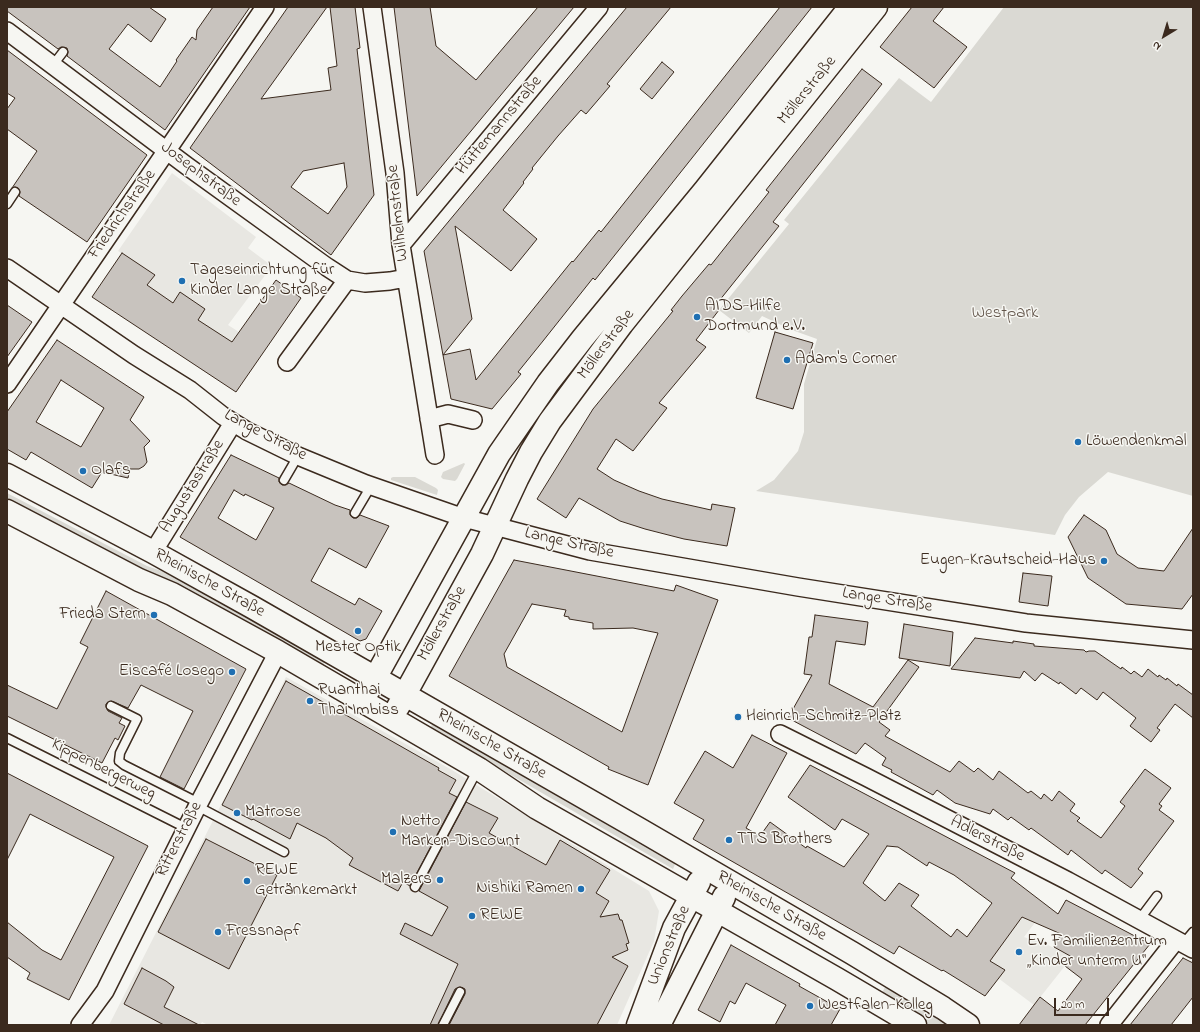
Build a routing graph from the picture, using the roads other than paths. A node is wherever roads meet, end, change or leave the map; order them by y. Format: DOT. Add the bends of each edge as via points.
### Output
graph roads {
  1 [pos="265,7"];
  2 [pos="372,7"];
  3 [pos="599,7"];
  4 [pos="850,7"];
  5 [pos="876,7"];
  6 [pos="7,31"];
  7 [pos="168,151"];
  8 [pos="15,192"];
  9 [pos="7,204"];
  10 [pos="401,245"];
  11 [pos="7,268"];
  12 [pos="406,278"];
  13 [pos="347,280"];
  14 [pos="61,305"];
  15 [pos="287,362"];
  16 [pos="7,384"];
  17 [pos="429,419"];
  18 [pos="474,420"];
  19 [pos="233,423"];
  20 [pos="435,455"];
  21 [pos="298,456"];
  22 [pos="7,475"];
  23 [pos="284,480"];
  24 [pos="371,486"];
  25 [pos="7,511"];
  26 [pos="355,513"];
  27 [pos="464,518"];
  28 [pos="496,526"];
  29 [pos="153,552"];
  30 [pos="1193,640"];
  31 [pos="278,652"];
  32 [pos="375,678"];
  33 [pos="404,695"];
  34 [pos="362,702"];
  35 [pos="111,706"];
  36 [pos="391,718"];
  37 [pos="780,734"];
  38 [pos="7,738"];
  39 [pos="478,769"];
  40 [pos="198,805"];
  41 [pos="186,828"];
  42 [pos="284,852"];
  43 [pos="706,869"];
  44 [pos="731,883"];
  45 [pos="415,887"];
  46 [pos="691,895"];
  47 [pos="1157,896"];
  48 [pos="717,910"];
  49 [pos="1139,920"];
  50 [pos="1186,941"];
  51 [pos="460,992"];
  52 [pos="80,1025"];
  53 [pos="444,1025"];
  54 [pos="638,1025"];
  55 [pos="659,1025"];
  56 [pos="915,1025"];
  57 [pos="968,1025"];
  58 [pos="1109,1025"];
  1 -- 7 [label="street, Friedrichstraße"];
  2 -- 10 [label="street, Wilhelmstraße" via="395,173"];
  3 -- 10 [label="street, Hüttemannstraße"];
  4 -- 27 [label="main road, Möllerstraße" via="548,383 499,454"];
  5 -- 28 [label="main road, Möllerstraße" via="581,378 531,452"];
  6 -- 7 [label="street, Josephstraße" via="58,59"];
  7 -- 13 [label="street, Josephstraße"];
  7 -- 14 [label="street, Friedrichstraße"];
  8 -- 9 [label="lane"];
  10 -- 12 [label="street, Wilhelmstraße"];
  11 -- 14 [label="street, Lange Straße"];
  12 -- 13 [label="street, Josephstraße" via="365,283"];
  12 -- 17 [label="street, Wilhelmstraße"];
  13 -- 15 [label="street"];
  14 -- 16 [label="street, Friedrichstraße"];
  14 -- 19 [label="street, Lange Straße" via="190,390"];
  17 -- 18 [label="street" via="448,414"];
  17 -- 20 [label="street, Wilhelmstraße"];
  19 -- 21 [label="street, Lange Straße"];
  19 -- 29 [label="street, Augustastraße"];
  21 -- 23 [label="lane"];
  21 -- 24 [label="street, Lange Straße"];
  22 -- 29 [label="main road, Rheinische Straße"];
  24 -- 26 [label="lane"];
  24 -- 27 [label="street, Lange Straße"];
  25 -- 31 [label="main road, Rheinische Straße" via="139,580 172,594"];
  27 -- 28 [label="street, Lange Straße"];
  27 -- 32 [label="main road, Möllerstraße"];
  28 -- 30 [label="street, Lange Straße" via="590,551 798,587 1026,623"];
  28 -- 33 [label="main road, Möllerstraße"];
  29 -- 32 [label="main road, Rheinische Straße"];
  31 -- 34 [label="main road, Rheinische Straße"];
  31 -- 40 [label="street, Ritterstraße"];
  32 -- 33 [label="main road, Rheinische Straße"];
  32 -- 34 [label="main road, Möllerstraße"];
  33 -- 36 [label="main road, Möllerstraße"];
  33 -- 43 [label="main road, Rheinische Straße"];
  34 -- 36 [label="main road, Rheinische Straße"];
  35 -- 40 [label="lane" via="136,719 120,753 119,761"];
  36 -- 39 [label="main road, Rheinische Straße"];
  37 -- 49 [label="street, Adlerstraße"];
  38 -- 41 [label="lane, Kippenbergerweg"];
  39 -- 45 [label="lane"];
  39 -- 46 [label="main road, Rheinische Straße" via="537,808"];
  40 -- 41 [label="street, Ritterstraße"];
  40 -- 42 [label="lane"];
  41 -- 52 [label="street, Ritterstraße" via="105,991"];
  43 -- 44 [label="main road, Rheinische Straße"];
  43 -- 46 [label="main road, Unionstraße"];
  44 -- 48 [label="main road, Unionstraße"];
  44 -- 57 [label="main road, Rheinische Straße" via="944,1008"];
  46 -- 48 [label="main road, Rheinische Straße"];
  46 -- 54 [label="main road, Unionstraße" via="674,928"];
  47 -- 49 [label="lane"];
  48 -- 55 [label="main road, Unionstraße"];
  48 -- 56 [label="main road, Rheinische Straße"];
  49 -- 50 [label="street, Adlerstraße"];
  50 -- 58 [label="street"];
  51 -- 53 [label="lane"];
}
